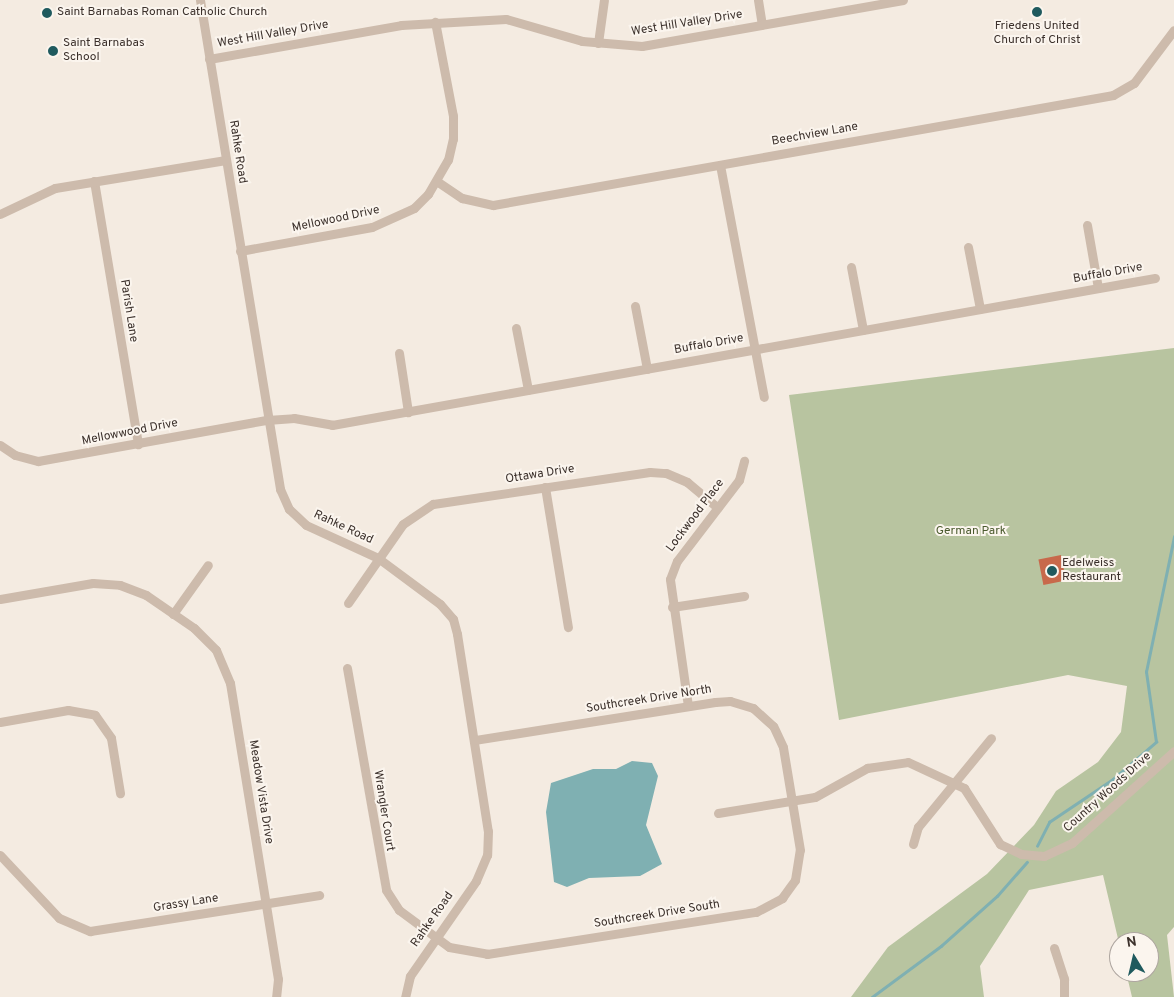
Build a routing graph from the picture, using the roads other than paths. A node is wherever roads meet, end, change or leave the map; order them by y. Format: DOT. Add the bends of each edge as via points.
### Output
graph roads {
  1 [pos="200,0"];
  2 [pos="604,0"];
  3 [pos="758,0"];
  4 [pos="903,0"];
  5 [pos="881,2"];
  6 [pos="435,22"];
  7 [pos="762,25"];
  8 [pos="1174,30"];
  9 [pos="598,43"];
  10 [pos="209,59"];
  11 [pos="226,160"];
  12 [pos="720,165"];
  13 [pos="94,181"];
  14 [pos="438,182"];
  15 [pos="0,214"];
  16 [pos="1087,225"];
  17 [pos="968,247"];
  18 [pos="240,251"];
  19 [pos="851,267"];
  20 [pos="1155,278"];
  21 [pos="1098,288"];
  22 [pos="634,306"];
  23 [pos="980,309"];
  24 [pos="516,328"];
  25 [pos="862,330"];
  26 [pos="755,350"];
  27 [pos="399,353"];
  28 [pos="647,369"];
  29 [pos="528,390"];
  30 [pos="764,396"];
  31 [pos="408,412"];
  32 [pos="267,420"];
  33 [pos="138,444"];
  34 [pos="0,445"];
  35 [pos="744,461"];
  36 [pos="545,487"];
  37 [pos="718,508"];
  38 [pos="378,558"];
  39 [pos="208,565"];
  40 [pos="744,596"];
  41 [pos="0,600"];
  42 [pos="348,603"];
  43 [pos="672,608"];
  44 [pos="173,614"];
  45 [pos="568,627"];
  46 [pos="347,668"];
  47 [pos="688,706"];
  48 [pos="0,722"];
  49 [pos="991,738"];
  50 [pos="474,740"];
  51 [pos="1174,751"];
  52 [pos="954,781"];
  53 [pos="120,793"];
  54 [pos="792,801"];
  55 [pos="718,813"];
  56 [pos="913,844"];
  57 [pos="0,855"];
  58 [pos="319,895"];
  59 [pos="265,904"];
  60 [pos="435,937"];
  61 [pos="1054,948"];
  62 [pos="276,997"];
  63 [pos="405,997"];
  64 [pos="1064,997"];
  1 -- 10 [label="street, Rahke Road"];
  2 -- 9 [label="street"];
  3 -- 7 [label="street"];
  4 -- 5 [label="street, West Hill Valley Drive"];
  5 -- 7 [label="street, West Hill Valley Drive"];
  6 -- 9 [label="street, West Hill Valley Drive" via="506,19"];
  6 -- 10 [label="street, West Hill Valley Drive"];
  6 -- 14 [label="street, Mellowood Drive" via="453,116 448,160"];
  7 -- 9 [label="street, West Hill Valley Drive" via="642,46"];
  8 -- 12 [label="street, Beechview Lane" via="1134,83 1113,95"];
  10 -- 11 [label="street, Rahke Road"];
  11 -- 13 [label="street"];
  11 -- 18 [label="street, Rahke Road"];
  12 -- 14 [label="street, Beechview Lane" via="493,205 462,198"];
  12 -- 26 [label="street"];
  13 -- 15 [label="street" via="49,190"];
  13 -- 33 [label="street, Parish Lane"];
  14 -- 18 [label="street, Mellowood Drive" via="414,208 387,223"];
  16 -- 21 [label="street"];
  17 -- 23 [label="street"];
  18 -- 32 [label="street, Rahke Road"];
  19 -- 25 [label="street"];
  20 -- 21 [label="street, Buffalo Drive"];
  21 -- 23 [label="street, Buffalo Drive"];
  22 -- 28 [label="street"];
  23 -- 25 [label="street, Buffalo Drive"];
  24 -- 29 [label="street"];
  25 -- 26 [label="street, Buffalo Drive"];
  26 -- 28 [label="street, Buffalo Drive"];
  26 -- 30 [label="street"];
  27 -- 31 [label="street"];
  28 -- 29 [label="street, Buffalo Drive"];
  29 -- 31 [label="street, Buffalo Drive"];
  31 -- 32 [label="street, Buffalo Drive" via="332,425 294,418"];
  32 -- 33 [label="street, Mellowwood Drive"];
  32 -- 38 [label="street, Rahke Road" via="280,489 289,509 306,525"];
  33 -- 34 [label="street, Mellowwood Drive" via="38,461 15,455"];
  35 -- 37 [label="street, Lockwood Place" via="739,480"];
  36 -- 37 [label="street, Ottawa Drive" via="666,473 687,482"];
  36 -- 38 [label="street, Ottawa Drive" via="422,508 403,524"];
  36 -- 45 [label="street"];
  37 -- 43 [label="street, Lockwood Place" via="677,561 670,579"];
  38 -- 42 [label="street, Ottawa Drive"];
  38 -- 50 [label="street, Rahke Road" via="440,604 453,620"];
  39 -- 44 [label="street"];
  40 -- 43 [label="street"];
  41 -- 44 [label="street, Meadow Vista Drive" via="104,583 139,591"];
  43 -- 47 [label="street, Lockwood Place"];
  44 -- 59 [label="street, Meadow Vista Drive" via="211,644 228,676"];
  46 -- 60 [label="street, Wrangler Court" via="386,890 400,910"];
  47 -- 50 [label="street, Southcreek Drive North"];
  47 -- 54 [label="street, Southcreek Drive North" via="730,701 753,708 768,720 783,747"];
  48 -- 53 [label="street" via="68,710 95,715 111,738"];
  49 -- 52 [label="street"];
  50 -- 60 [label="street, Rahke Road" via="488,831 487,855 476,881"];
  51 -- 52 [label="street, Country Woods Drive" via="1072,843 1044,856 1021,854 1000,844 987,830 972,797"];
  52 -- 54 [label="street, Country Woods Drive" via="920,764 893,761 867,768 830,791"];
  52 -- 56 [label="street" via="918,828"];
  54 -- 55 [label="street, Country Woods Drive"];
  54 -- 60 [label="street, Southcreek Drive South" via="800,854 798,872 782,898 763,910 487,954 456,950"];
  57 -- 59 [label="street, Grassy Lane" via="59,918 78,928 101,931"];
  58 -- 59 [label="street, Grassy Lane"];
  59 -- 62 [label="street, Meadow Vista Drive" via="278,979"];
  60 -- 63 [label="street, Rahke Road" via="410,976"];
  61 -- 64 [label="street" via="1064,979"];
}
